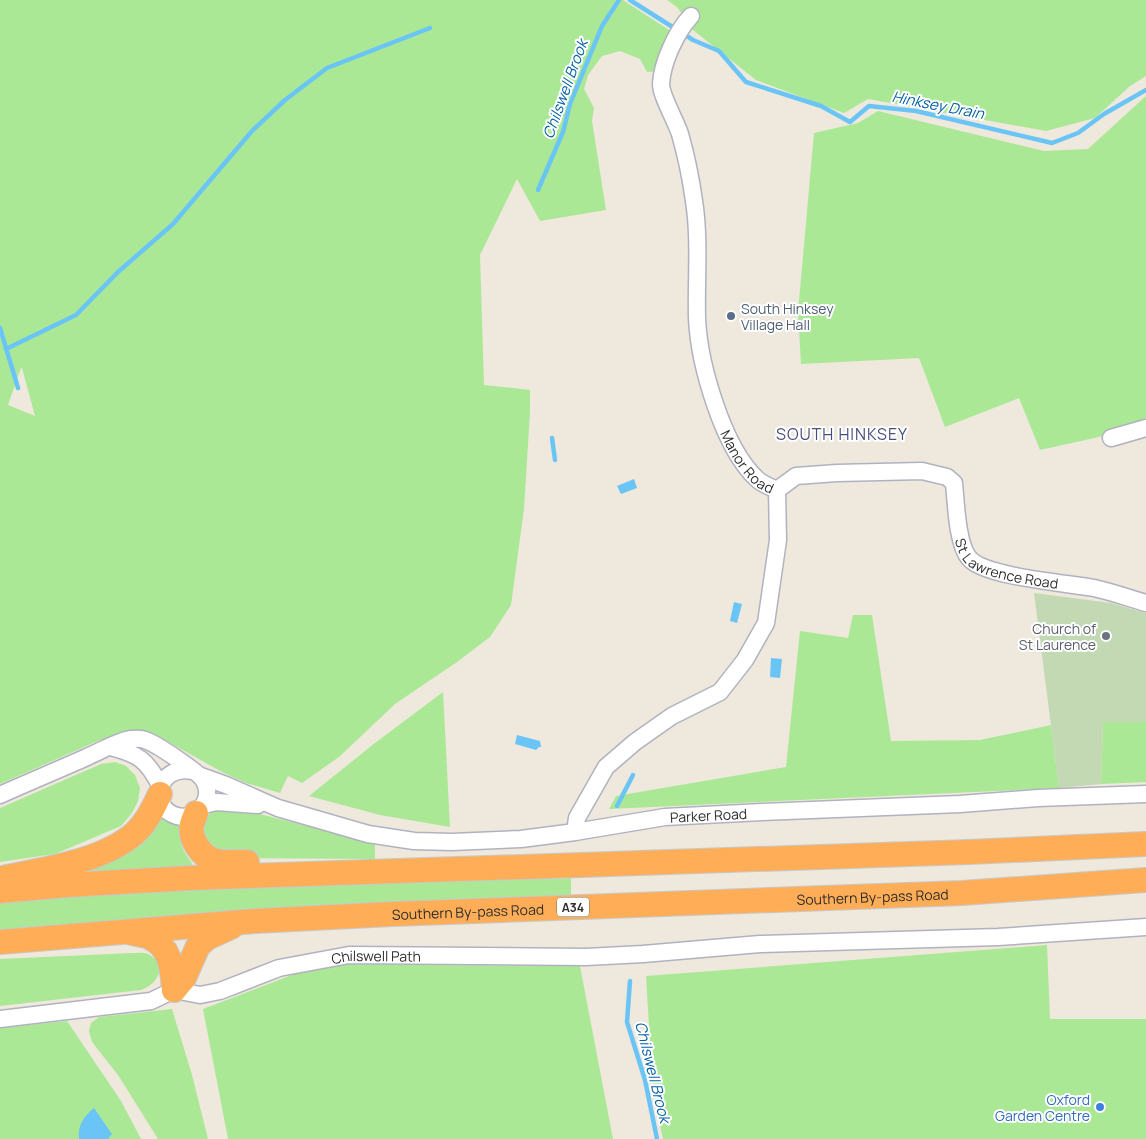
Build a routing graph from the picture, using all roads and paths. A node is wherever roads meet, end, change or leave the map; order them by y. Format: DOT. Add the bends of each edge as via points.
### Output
graph roads {
  1 [pos="684,27"];
  2 [pos="1146,428"];
  3 [pos="1110,438"];
  4 [pos="777,490"];
  5 [pos="1146,603"];
  6 [pos="110,747"];
  7 [pos="196,774"];
  8 [pos="160,790"];
  9 [pos="1146,794"];
  10 [pos="0,795"];
  11 [pos="278,808"];
  12 [pos="200,809"];
  13 [pos="575,832"];
  14 [pos="1146,844"];
  15 [pos="343,873"];
  16 [pos="0,879"];
  17 [pos="1146,880"];
  18 [pos="0,892"];
  19 [pos="255,921"];
  20 [pos="1146,927"];
  21 [pos="122,931"];
  22 [pos="0,942"];
  23 [pos="174,990"];
  24 [pos="0,1019"];
  1 -- 4 [label="street, Manor Road" via="665,59 661,86 680,134 694,202 697,320 705,367 714,403 738,456 757,480"];
  2 -- 3 [label="street"];
  4 -- 5 [label="street, St Lawrence Road" via="796,476 922,471 947,477 954,483 958,529 968,557 978,566 1030,579 1095,588"];
  4 -- 13 [label="street, Manor Road" via="778,540 766,623 745,660 720,692 672,716 606,767 577,818"];
  6 -- 7 [label="street" via="130,739 143,739"];
  6 -- 8 [label="street" via="142,760 152,770"];
  6 -- 10 [label="street"];
  7 -- 8 [label="street" via="184,769 176,770 169,774"];
  7 -- 11 [label="street, Parker Road"];
  7 -- 12 [label="street" via="207,789 207,797"];
  8 -- 12 [label="street" via="164,808 176,816 190,816"];
  8 -- 16 [label="highway" via="148,818 135,833 115,846 62,866"];
  9 -- 13 [label="street, Parker Road" via="665,817"];
  11 -- 12 [label="street, Parker Road" via="216,802"];
  11 -- 13 [label="street, Parker Road" via="368,834 414,840 502,840"];
  12 -- 15 [label="highway" via="192,825 193,838 206,856 217,861 271,862"];
  14 -- 15 [label="highway"];
  15 -- 18 [label="highway" via="181,878"];
  17 -- 19 [label="highway, Southern By-pass Road / A34" via="962,893"];
  19 -- 21 [label="highway, Southern By-pass Road / A34"];
  19 -- 23 [label="highway" via="224,929 207,938 198,946 184,978"];
  20 -- 23 [label="street, Chilswell Path" via="760,944 586,957 349,955 279,968 220,991 200,995"];
  21 -- 22 [label="highway, Southern By-pass Road / A34"];
  21 -- 23 [label="highway" via="151,938 165,949 170,959"];
  23 -- 24 [label="street" via="151,1001"];
}
